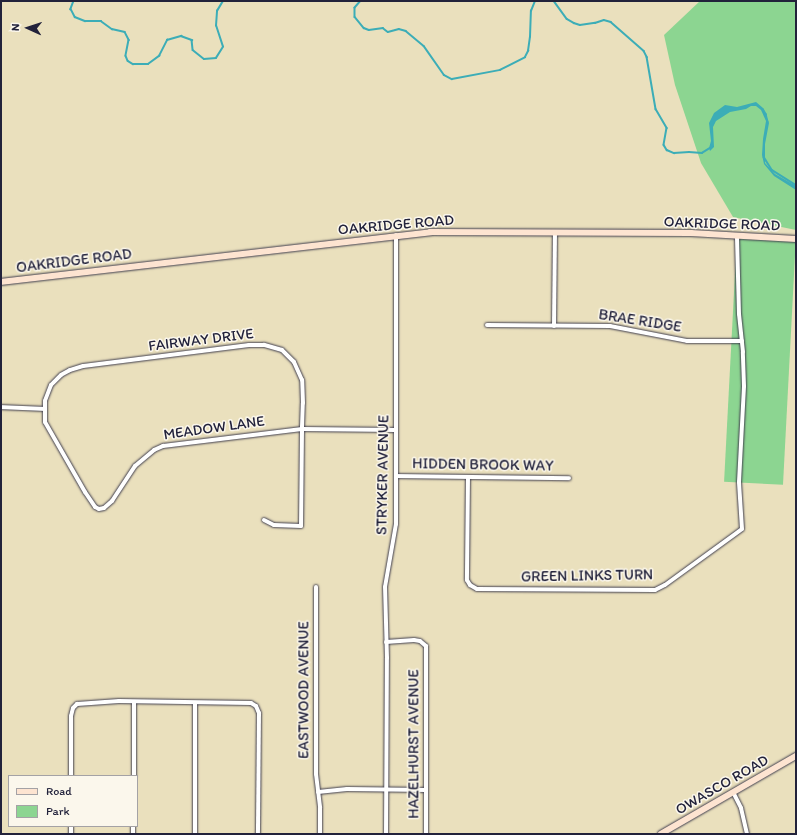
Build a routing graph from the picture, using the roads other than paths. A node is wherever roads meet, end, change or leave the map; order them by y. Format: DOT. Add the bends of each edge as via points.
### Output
graph roads {
  1 [pos="555,233"];
  2 [pos="396,235"];
  3 [pos="737,235"];
  4 [pos="796,239"];
  5 [pos="1,282"];
  6 [pos="487,325"];
  7 [pos="554,326"];
  8 [pos="742,341"];
  9 [pos="1,407"];
  10 [pos="44,409"];
  11 [pos="302,429"];
  12 [pos="395,430"];
  13 [pos="396,476"];
  14 [pos="468,477"];
  15 [pos="569,478"];
  16 [pos="78,481"];
  17 [pos="264,520"];
  18 [pos="316,587"];
  19 [pos="386,642"];
  20 [pos="134,702"];
  21 [pos="195,704"];
  22 [pos="796,756"];
  23 [pos="72,775"];
  24 [pos="134,775"];
  25 [pos="386,789"];
  26 [pos="426,790"];
  27 [pos="318,792"];
  28 [pos="733,792"];
  29 [pos="196,834"];
  30 [pos="258,834"];
  31 [pos="320,834"];
  32 [pos="386,834"];
  33 [pos="426,834"];
  34 [pos="661,834"];
  35 [pos="747,834"];
  1 -- 2 [label="street, OAKRIDGE ROAD" via="451,231"];
  1 -- 3 [label="street, OAKRIDGE ROAD"];
  1 -- 7 [label="street"];
  2 -- 5 [label="street, OAKRIDGE ROAD"];
  2 -- 12 [label="street, STRYKER AVENUE"];
  3 -- 4 [label="street, OAKRIDGE ROAD"];
  3 -- 8 [label="street, GREEN LINKS TURN"];
  6 -- 7 [label="street, BRAE RIDGE"];
  7 -- 8 [label="street, BRAE RIDGE" via="610,326 687,340"];
  8 -- 14 [label="street, GREEN LINKS TURN" via="742,529 660,588 477,589 470,585 467,580"];
  9 -- 10 [label="street"];
  10 -- 11 [label="street, FAIRWAY DRIVE" via="51,385 70,370 84,366 264,345 282,350 297,367 303,392"];
  10 -- 16 [label="street, FAIRWAY DRIVE" via="48,430"];
  11 -- 12 [label="street, MEADOW LANE"];
  11 -- 16 [label="street, MEADOW LANE" via="163,446 135,466 112,501 104,508 95,507"];
  11 -- 17 [label="street, FAIRWAY DRIVE" via="301,526 274,525"];
  12 -- 13 [label="street, STRYKER AVENUE"];
  13 -- 14 [label="street, HIDDEN BROOK WAY"];
  13 -- 19 [label="street, STRYKER AVENUE" via="395,535 385,587"];
  14 -- 15 [label="street, HIDDEN BROOK WAY"];
  18 -- 27 [label="street, EASTWOOD AVENUE"];
  19 -- 25 [label="street, STRYKER AVENUE"];
  19 -- 26 [label="street, HAZELHURST AVENUE" via="420,641 426,646"];
  20 -- 21 [label="street"];
  20 -- 23 [label="street" via="82,702 75,705"];
  20 -- 24 [label="street"];
  21 -- 29 [label="street"];
  21 -- 30 [label="street" via="251,704 258,710"];
  22 -- 28 [label="street, OWASCO ROAD"];
  25 -- 26 [label="street"];
  25 -- 27 [label="street" via="337,789"];
  25 -- 32 [label="street, STRYKER AVENUE"];
  26 -- 33 [label="street, HAZELHURST AVENUE"];
  27 -- 31 [label="street, EASTWOOD AVENUE"];
  28 -- 34 [label="street, OWASCO ROAD"];
  28 -- 35 [label="street" via="741,808"];
}
